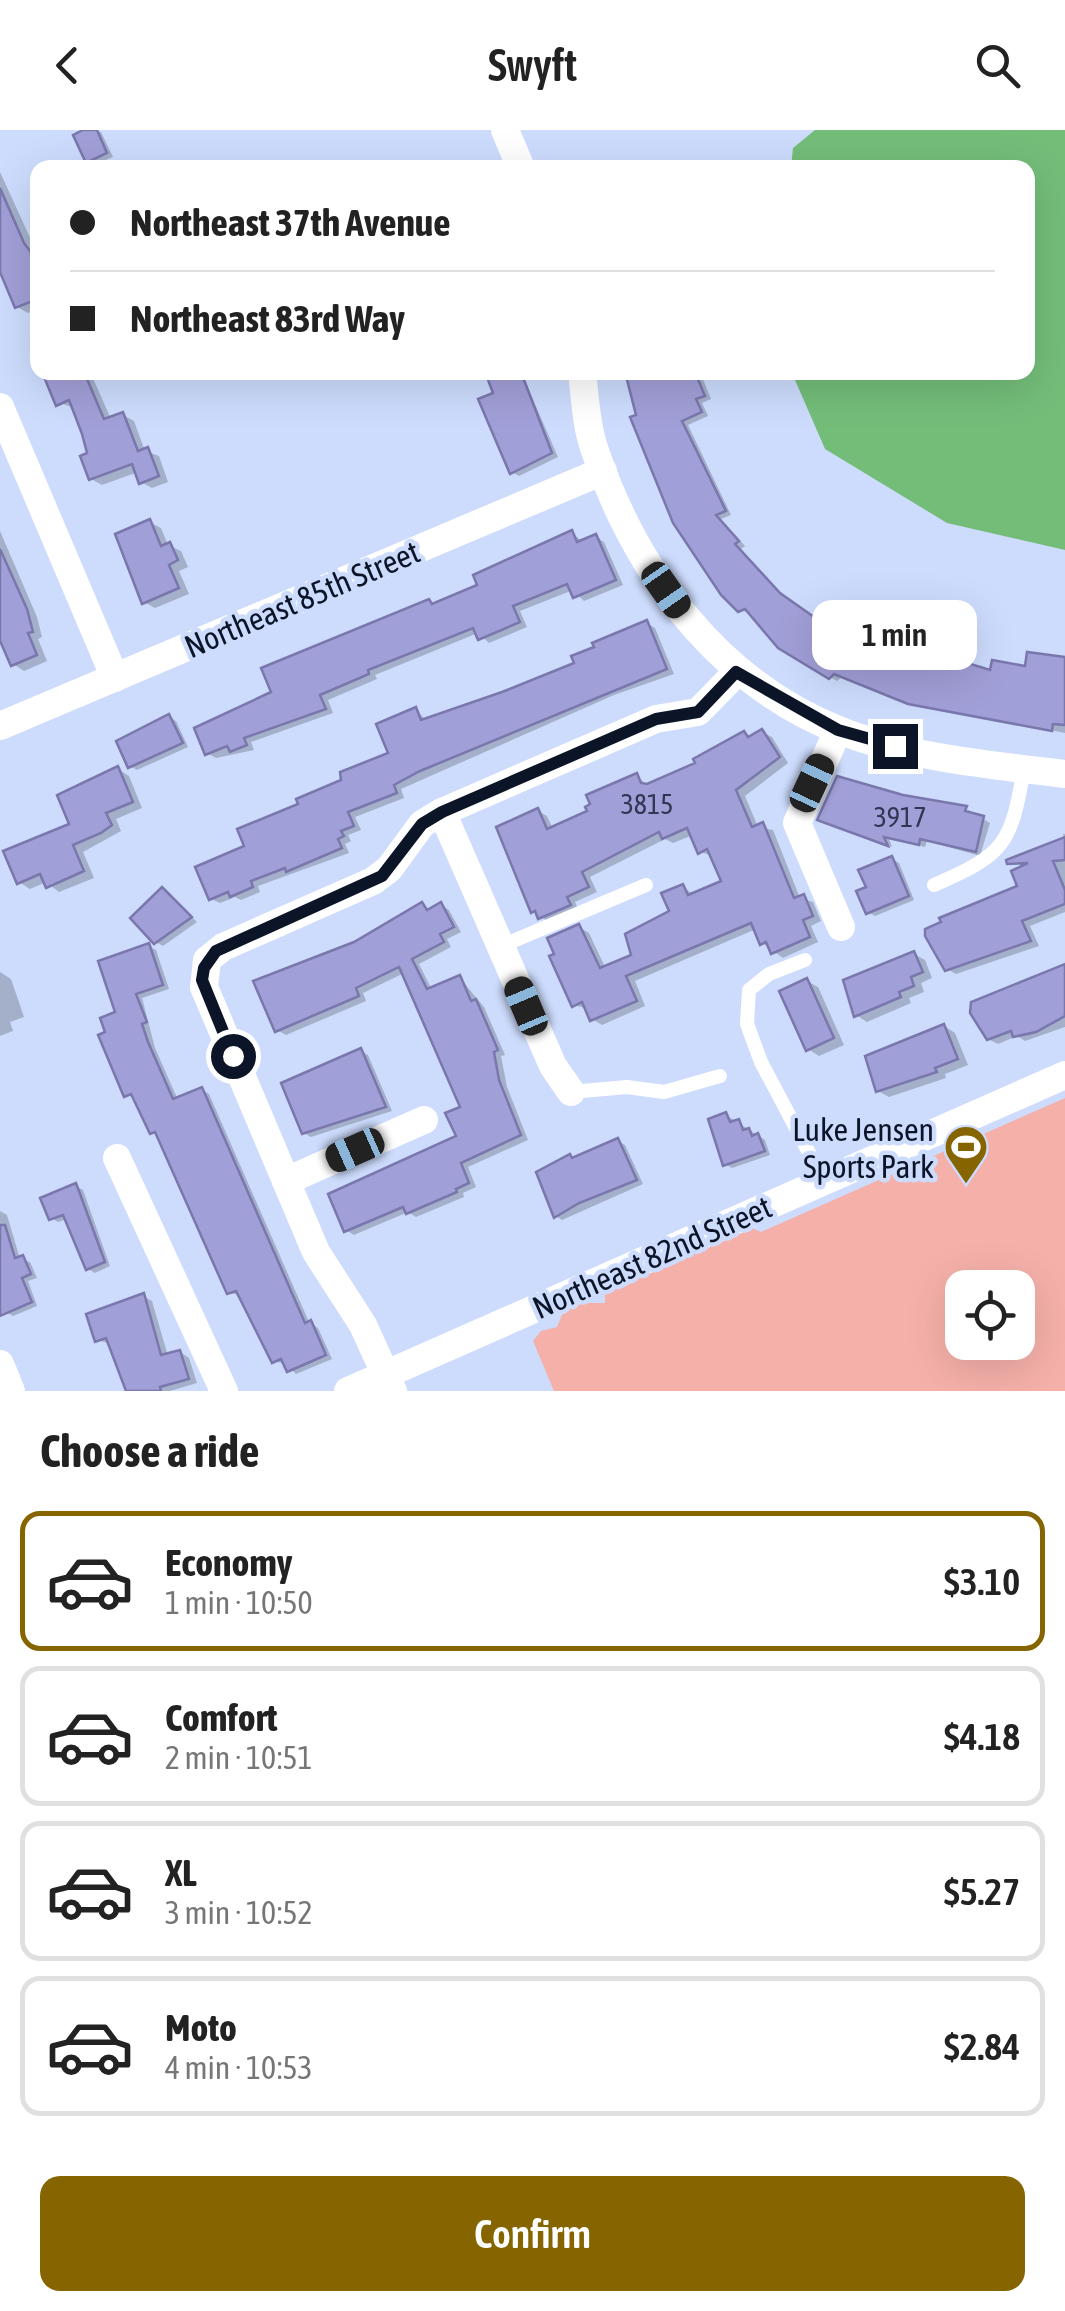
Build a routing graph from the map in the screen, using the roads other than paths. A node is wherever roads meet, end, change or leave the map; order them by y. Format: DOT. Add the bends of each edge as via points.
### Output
graph roads {
  1 [pos="505,130"];
  2 [pos="518,160"];
  3 [pos="583,380"];
  4 [pos="0,407"];
  5 [pos="603,471"];
  6 [pos="736,672"];
  7 [pos="115,678"];
  8 [pos="0,726"];
  9 [pos="838,730"];
  10 [pos="1024,768"];
  11 [pos="1065,774"];
  12 [pos="442,812"];
  13 [pos="646,884"];
  14 [pos="934,884"];
  15 [pos="841,928"];
  16 [pos="500,946"];
  17 [pos="806,960"];
  18 [pos="1065,1074"];
  19 [pos="720,1076"];
  20 [pos="571,1092"];
  21 [pos="424,1120"];
  22 [pos="117,1158"];
  23 [pos="286,1181"];
  24 [pos="824,1181"];
  25 [pos="0,1364"];
  26 [pos="390,1383"];
  27 [pos="12,1391"];
  28 [pos="224,1391"];
  29 [pos="348,1391"];
  1 -- 2 [label="street"];
  3 -- 5 [label="street"];
  4 -- 7 [label="street"];
  5 -- 6 [label="street" via="650,568"];
  5 -- 7 [label="street, Northeast 85th Street"];
  6 -- 9 [label="street"];
  6 -- 12 [label="street" via="698,712 656,719"];
  7 -- 8 [label="street, Northeast 85th Street"];
  9 -- 10 [label="street"];
  9 -- 15 [label="street" via="796,823"];
  10 -- 11 [label="street"];
  10 -- 14 [label="lane" via="1016,813 999,851"];
  12 -- 16 [label="street"];
  12 -- 23 [label="street" via="422,824 382,876 222,946 204,968 206,993"];
  13 -- 16 [label="lane"];
  16 -- 20 [label="street"];
  17 -- 24 [label="lane" via="769,974 750,990 747,1024"];
  18 -- 24 [label="street, Northeast 82nd Street"];
  19 -- 20 [label="lane" via="664,1092"];
  21 -- 23 [label="street"];
  22 -- 28 [label="street"];
  23 -- 26 [label="street" via="320,1261 354,1308"];
  24 -- 26 [label="street, Northeast 82nd Street"];
  25 -- 27 [label="street"];
  26 -- 29 [label="street, Northeast 82nd Street"];
}
